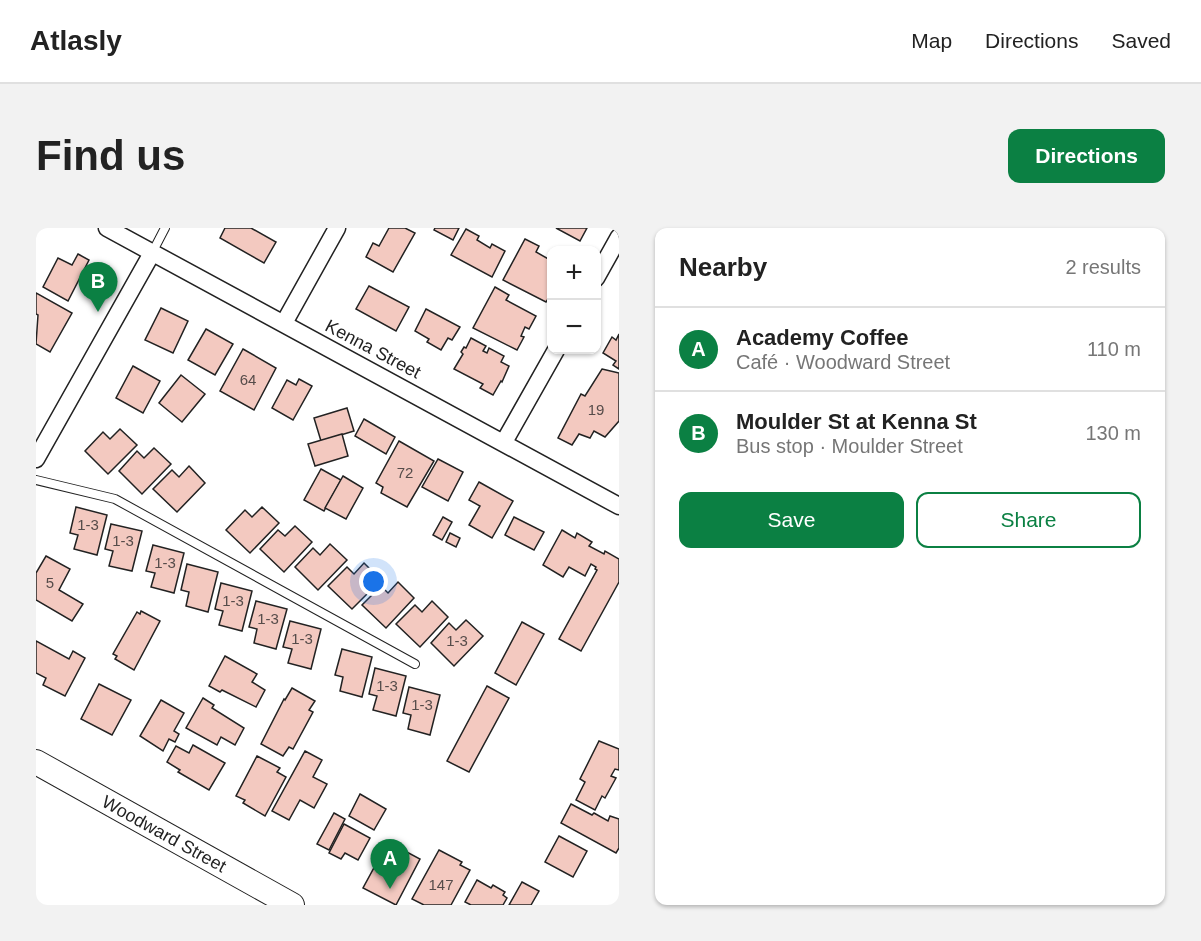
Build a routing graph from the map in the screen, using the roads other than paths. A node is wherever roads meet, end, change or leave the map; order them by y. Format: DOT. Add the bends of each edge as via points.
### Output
graph roads {
  1 [pos="107,228"];
  2 [pos="165,228"];
  3 [pos="337,228"];
  4 [pos="619,237"];
  5 [pos="152,253"];
  6 [pos="601,271"];
  7 [pos="284,323"];
  8 [pos="554,354"];
  9 [pos="504,442"];
  10 [pos="36,459"];
  11 [pos="36,480"];
  12 [pos="619,506"];
  13 [pos="415,663"];
  14 [pos="36,762"];
  15 [pos="292,905"];
  1 -- 5 [label="street, Kenna Street"];
  2 -- 5 [label="lane"];
  3 -- 7 [label="street"];
  4 -- 6 [label="street"];
  5 -- 7 [label="street, Kenna Street"];
  5 -- 10 [label="street"];
  7 -- 9 [label="street, Kenna Street"];
  8 -- 9 [label="street"];
  9 -- 12 [label="street, Kenna Street"];
  11 -- 13 [label="lane" via="115,499"];
  14 -- 15 [label="street, Woodward Street"];
}
